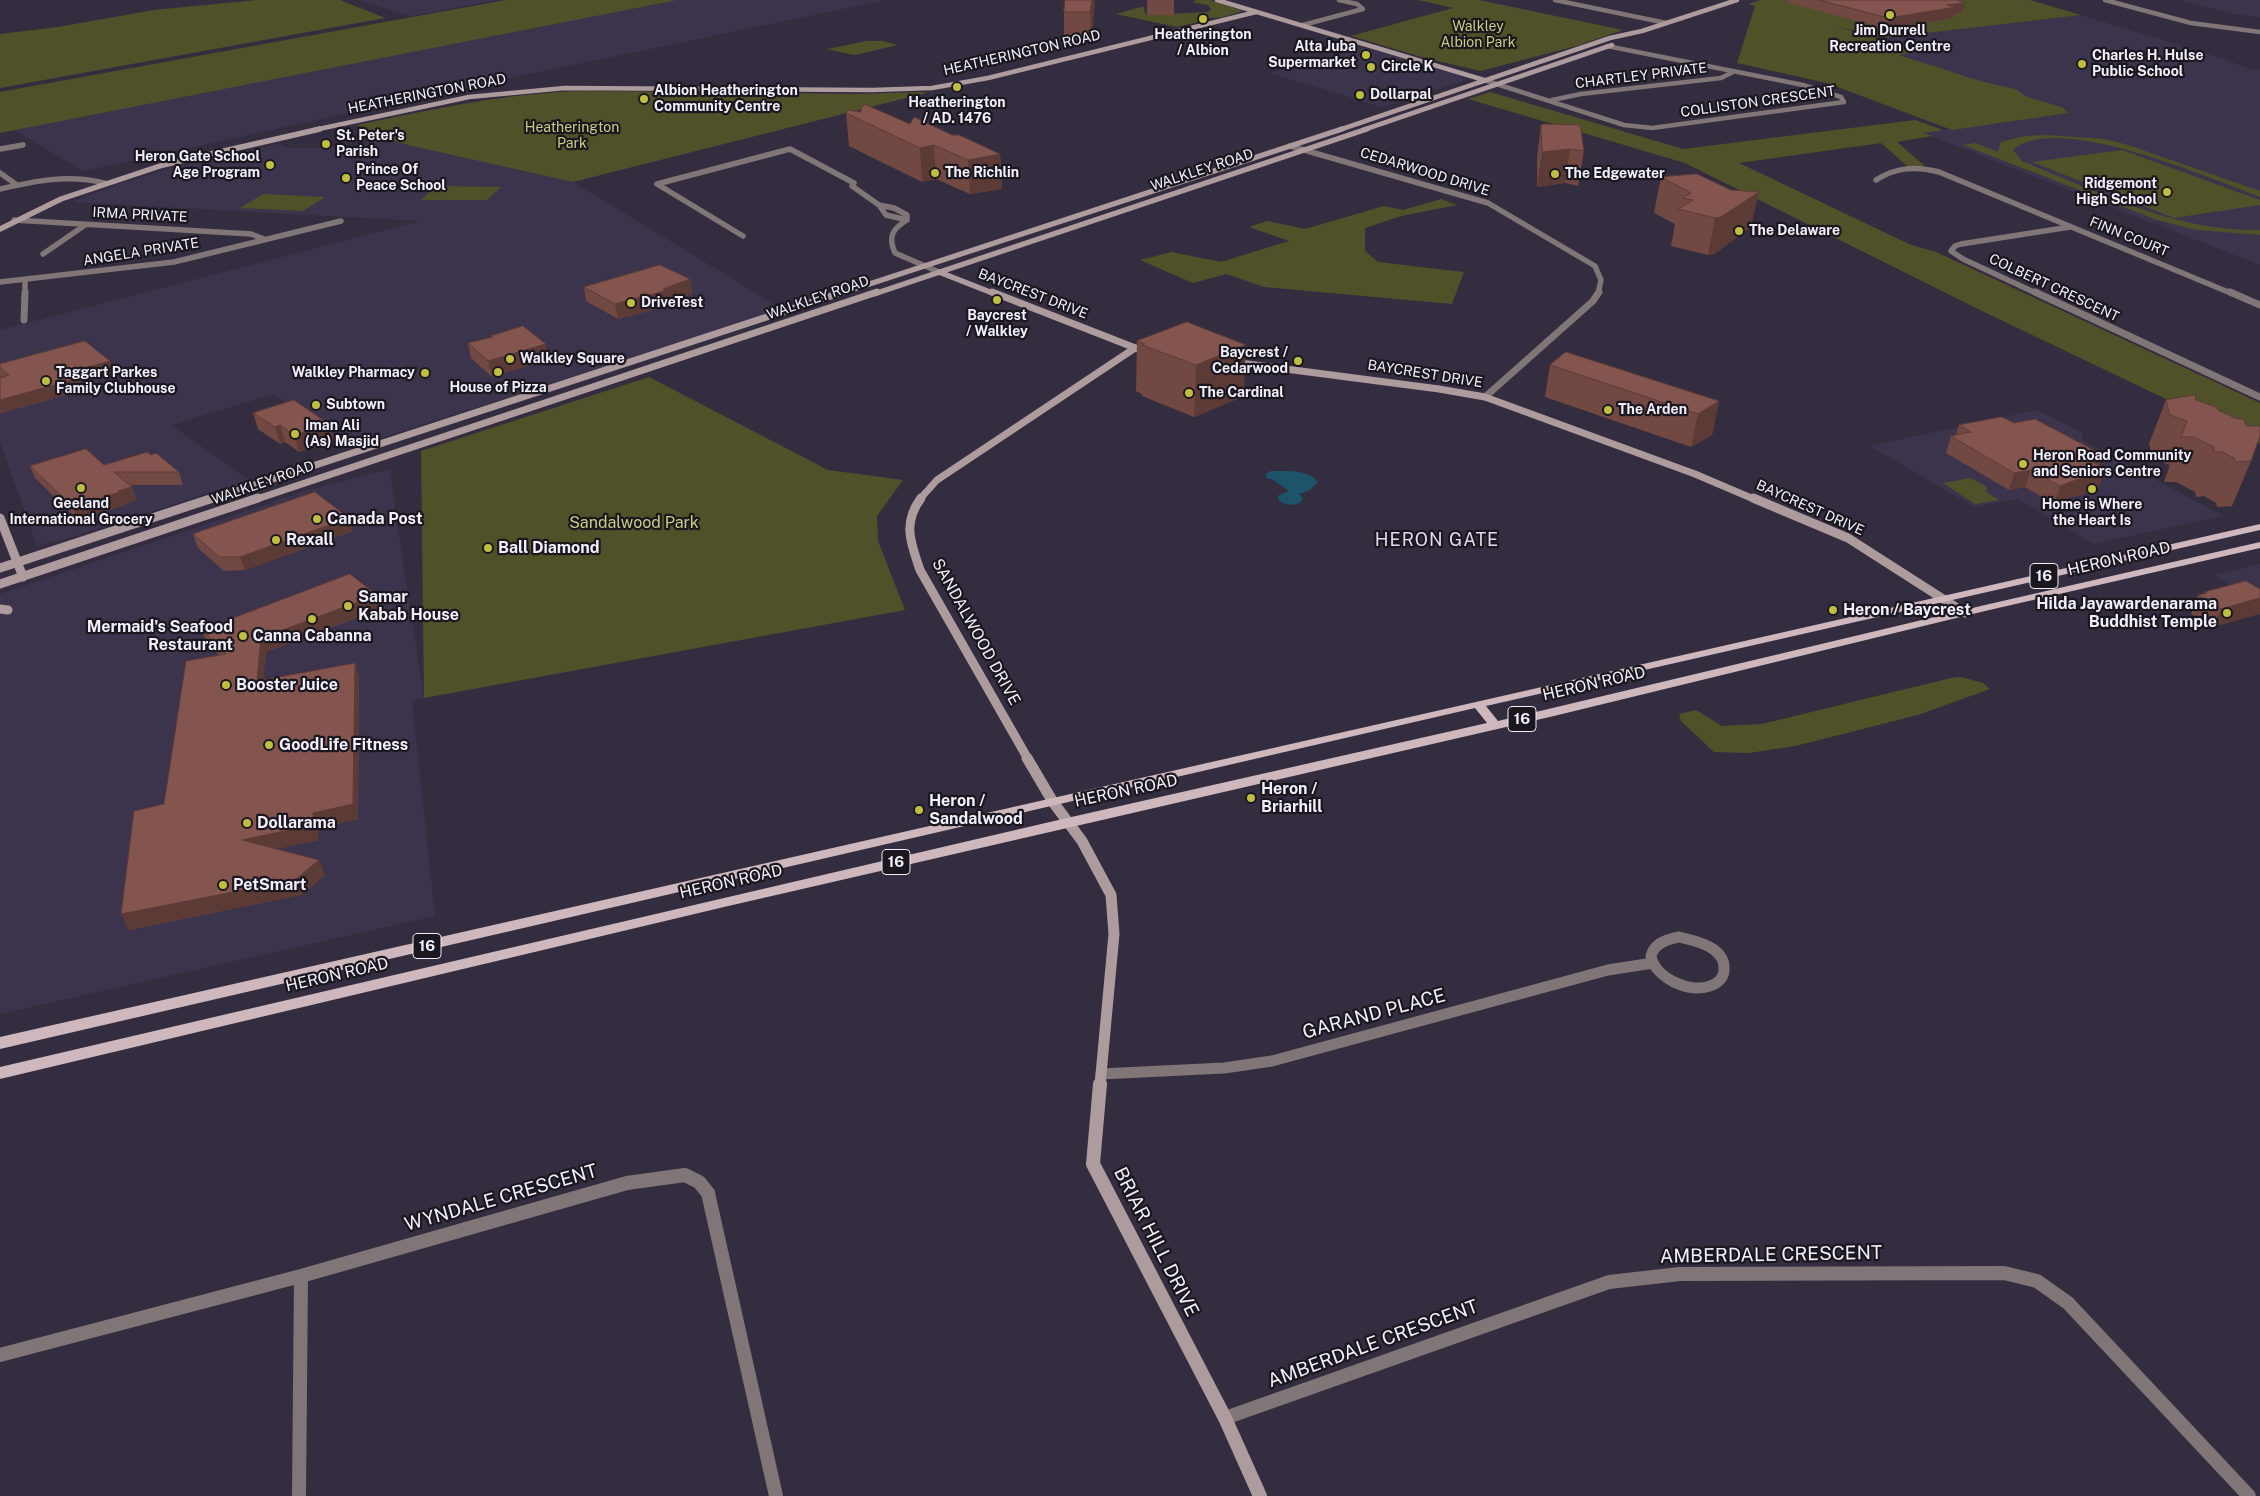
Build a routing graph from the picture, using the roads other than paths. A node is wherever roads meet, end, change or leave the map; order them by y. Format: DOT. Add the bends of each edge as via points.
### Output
graph roads {
  1 [pos="1217,0"];
  2 [pos="1339,0"];
  3 [pos="1555,0"];
  4 [pos="1737,0"];
  5 [pos="2106,0"];
  6 [pos="1587,2"];
  7 [pos="1579,5"];
  8 [pos="1256,12"];
  9 [pos="1666,23"];
  10 [pos="1303,25"];
  11 [pos="1642,31"];
  12 [pos="2260,32"];
  13 [pos="1607,46"];
  14 [pos="1448,69"];
  15 [pos="1510,71"];
  16 [pos="1476,72"];
  17 [pos="1734,72"];
  18 [pos="1486,73"];
  19 [pos="1484,80"];
  20 [pos="1497,84"];
  21 [pos="1551,101"];
  22 [pos="23,145"];
  23 [pos="1290,146"];
  24 [pos="0,149"];
  25 [pos="1305,150"];
  26 [pos="0,173"];
  27 [pos="1876,180"];
  28 [pos="104,183"];
  29 [pos="17,185"];
  30 [pos="0,189"];
  31 [pos="878,205"];
  32 [pos="14,220"];
  33 [pos="907,220"];
  34 [pos="341,221"];
  35 [pos="85,224"];
  36 [pos="2070,227"];
  37 [pos="0,229"];
  38 [pos="743,236"];
  39 [pos="264,239"];
  40 [pos="43,254"];
  41 [pos="921,266"];
  42 [pos="939,272"];
  43 [pos="25,280"];
  44 [pos="0,282"];
  45 [pos="2260,305"];
  46 [pos="24,320"];
  47 [pos="1139,349"];
  48 [pos="1223,361"];
  49 [pos="1485,397"];
  50 [pos="2260,397"];
  51 [pos="0,518"];
  52 [pos="2260,527"];
  53 [pos="2260,546"];
  54 [pos="18,562"];
  55 [pos="0,568"];
  56 [pos="23,577"];
  57 [pos="0,584"];
  58 [pos="1944,598"];
  59 [pos="1965,613"];
  60 [pos="1478,704"];
  61 [pos="1495,725"];
  62 [pos="1053,802"];
  63 [pos="1067,822"];
  64 [pos="1653,963"];
  65 [pos="0,1043"];
  66 [pos="0,1073"];
  67 [pos="1101,1074"];
  68 [pos="301,1276"];
  69 [pos="0,1355"];
  70 [pos="1225,1418"];
  71 [pos="299,1496"];
  72 [pos="776,1496"];
  73 [pos="1260,1496"];
  74 [pos="2249,1496"];
  1 -- 8 [label="main road"];
  2 -- 10 [label="street" via="1357,4 1363,9"];
  3 -- 7 [label="street"];
  4 -- 9 [label="main road, WALKLEY ROAD"];
  5 -- 12 [label="street" via="2191,23"];
  6 -- 7 [label="street"];
  7 -- 9 [label="street"];
  8 -- 10 [label="main road"];
  8 -- 28 [label="main road, HEATHERINGTON ROAD" via="988,78 932,88 565,88 487,94 230,149"];
  9 -- 11 [label="main road, WALKLEY ROAD"];
  10 -- 14 [label="main road"];
  11 -- 13 [label="main road, WALKLEY ROAD"];
  11 -- 15 [label="main road, WALKLEY ROAD" via="1610,38"];
  13 -- 17 [label="street, COLLISTON CRESCENT"];
  13 -- 20 [label="main road, WALKLEY ROAD"];
  14 -- 16 [label="main road"];
  14 -- 19 [label="main road"];
  15 -- 18 [label="main road"];
  15 -- 19 [label="main road, WALKLEY ROAD"];
  17 -- 21 [label="street, CHARTLEY PRIVATE" via="1721,78 1581,94"];
  17 -- 21 [label="street, COLLISTON CRESCENT" via="1811,87 1840,97 1844,102 1646,128 1624,125"];
  19 -- 20 [label="street, COLLISTON CRESCENT"];
  19 -- 23 [label="main road, WALKLEY ROAD"];
  20 -- 21 [label="street, COLLISTON CRESCENT"];
  20 -- 25 [label="main road, WALKLEY ROAD"];
  22 -- 24 [label="street"];
  23 -- 25 [label="street, CEDARWOOD DRIVE"];
  23 -- 41 [label="main road, WALKLEY ROAD"];
  25 -- 42 [label="main road, WALKLEY ROAD"];
  25 -- 49 [label="street, CEDARWOOD DRIVE" via="1488,203 1595,266 1602,280 1601,292"];
  26 -- 29 [label="street"];
  27 -- 36 [label="street, FINN COURT" via="1888,171 1909,168 1932,170"];
  28 -- 29 [label="street" via="56,177"];
  28 -- 32 [label="main road, HEATHERINGTON ROAD"];
  29 -- 30 [label="street"];
  31 -- 33 [label="street" via="885,215"];
  31 -- 33 [label="street" via="901,210 907,215"];
  31 -- 38 [label="street" via="852,186 854,183 790,149 657,184"];
  32 -- 35 [label="street, IRMA PRIVATE"];
  32 -- 37 [label="main road, HEATHERINGTON ROAD"];
  33 -- 41 [label="street" via="893,232 890,242 895,253"];
  34 -- 39 [label="street, ANGELA PRIVATE"];
  35 -- 39 [label="street, IRMA PRIVATE" via="251,234"];
  35 -- 40 [label="street"];
  36 -- 45 [label="street, FINN COURT"];
  36 -- 50 [label="street, COLBERT CRESCENT" via="1961,244 1951,251 1962,259"];
  39 -- 43 [label="street, ANGELA PRIVATE" via="174,262"];
  41 -- 42 [label="street"];
  41 -- 54 [label="main road, WALKLEY ROAD"];
  42 -- 47 [label="main road, BAYCREST DRIVE"];
  42 -- 56 [label="main road, WALKLEY ROAD"];
  43 -- 44 [label="street, ANGELA PRIVATE"];
  43 -- 46 [label="street"];
  47 -- 62 [label="main road, SANDALWOOD DRIVE" via="937,480 919,500 909,518 910,538 920,570"];
  48 -- 49 [label="main road, BAYCREST DRIVE"];
  49 -- 58 [label="main road, BAYCREST DRIVE" via="1695,474 1848,538"];
  51 -- 54 [label="main road"];
  52 -- 58 [label="main road, HERON ROAD / 16"];
  53 -- 59 [label="main road, HERON ROAD / 16"];
  54 -- 55 [label="main road, WALKLEY ROAD"];
  54 -- 56 [label="main road"];
  56 -- 57 [label="main road, WALKLEY ROAD"];
  58 -- 59 [label="main road, BAYCREST DRIVE"];
  58 -- 60 [label="main road, HERON ROAD / 16"];
  59 -- 61 [label="main road, HERON ROAD / 16"];
  60 -- 61 [label="main road"];
  60 -- 62 [label="main road, HERON ROAD / 16"];
  61 -- 63 [label="main road, HERON ROAD / 16"];
  62 -- 63 [label="main road, SANDALWOOD DRIVE"];
  62 -- 65 [label="main road, HERON ROAD / 16"];
  63 -- 66 [label="main road, HERON ROAD / 16"];
  63 -- 67 [label="main road, BRIAR HILL DRIVE" via="1082,841 1111,895 1114,934"];
  64 -- 64 [label="street" via="1651,955 1660,943 1679,938 1691,939 1721,955 1726,963 1726,972 1716,984 1692,988 1668,979 1658,972"];
  64 -- 67 [label="street, GARAND PLACE" via="1608,970 1272,1061 1224,1068"];
  67 -- 70 [label="main road, BRIAR HILL DRIVE" via="1093,1164"];
  68 -- 69 [label="street, WYNDALE CRESCENT"];
  68 -- 71 [label="street"];
  68 -- 72 [label="street, WYNDALE CRESCENT" via="628,1183 685,1176 694,1178 708,1193"];
  70 -- 73 [label="main road, BRIAR HILL DRIVE"];
  70 -- 74 [label="street, AMBERDALE CRESCENT" via="1609,1282 1680,1274 2004,1273 2037,1281 2068,1303"];
}
